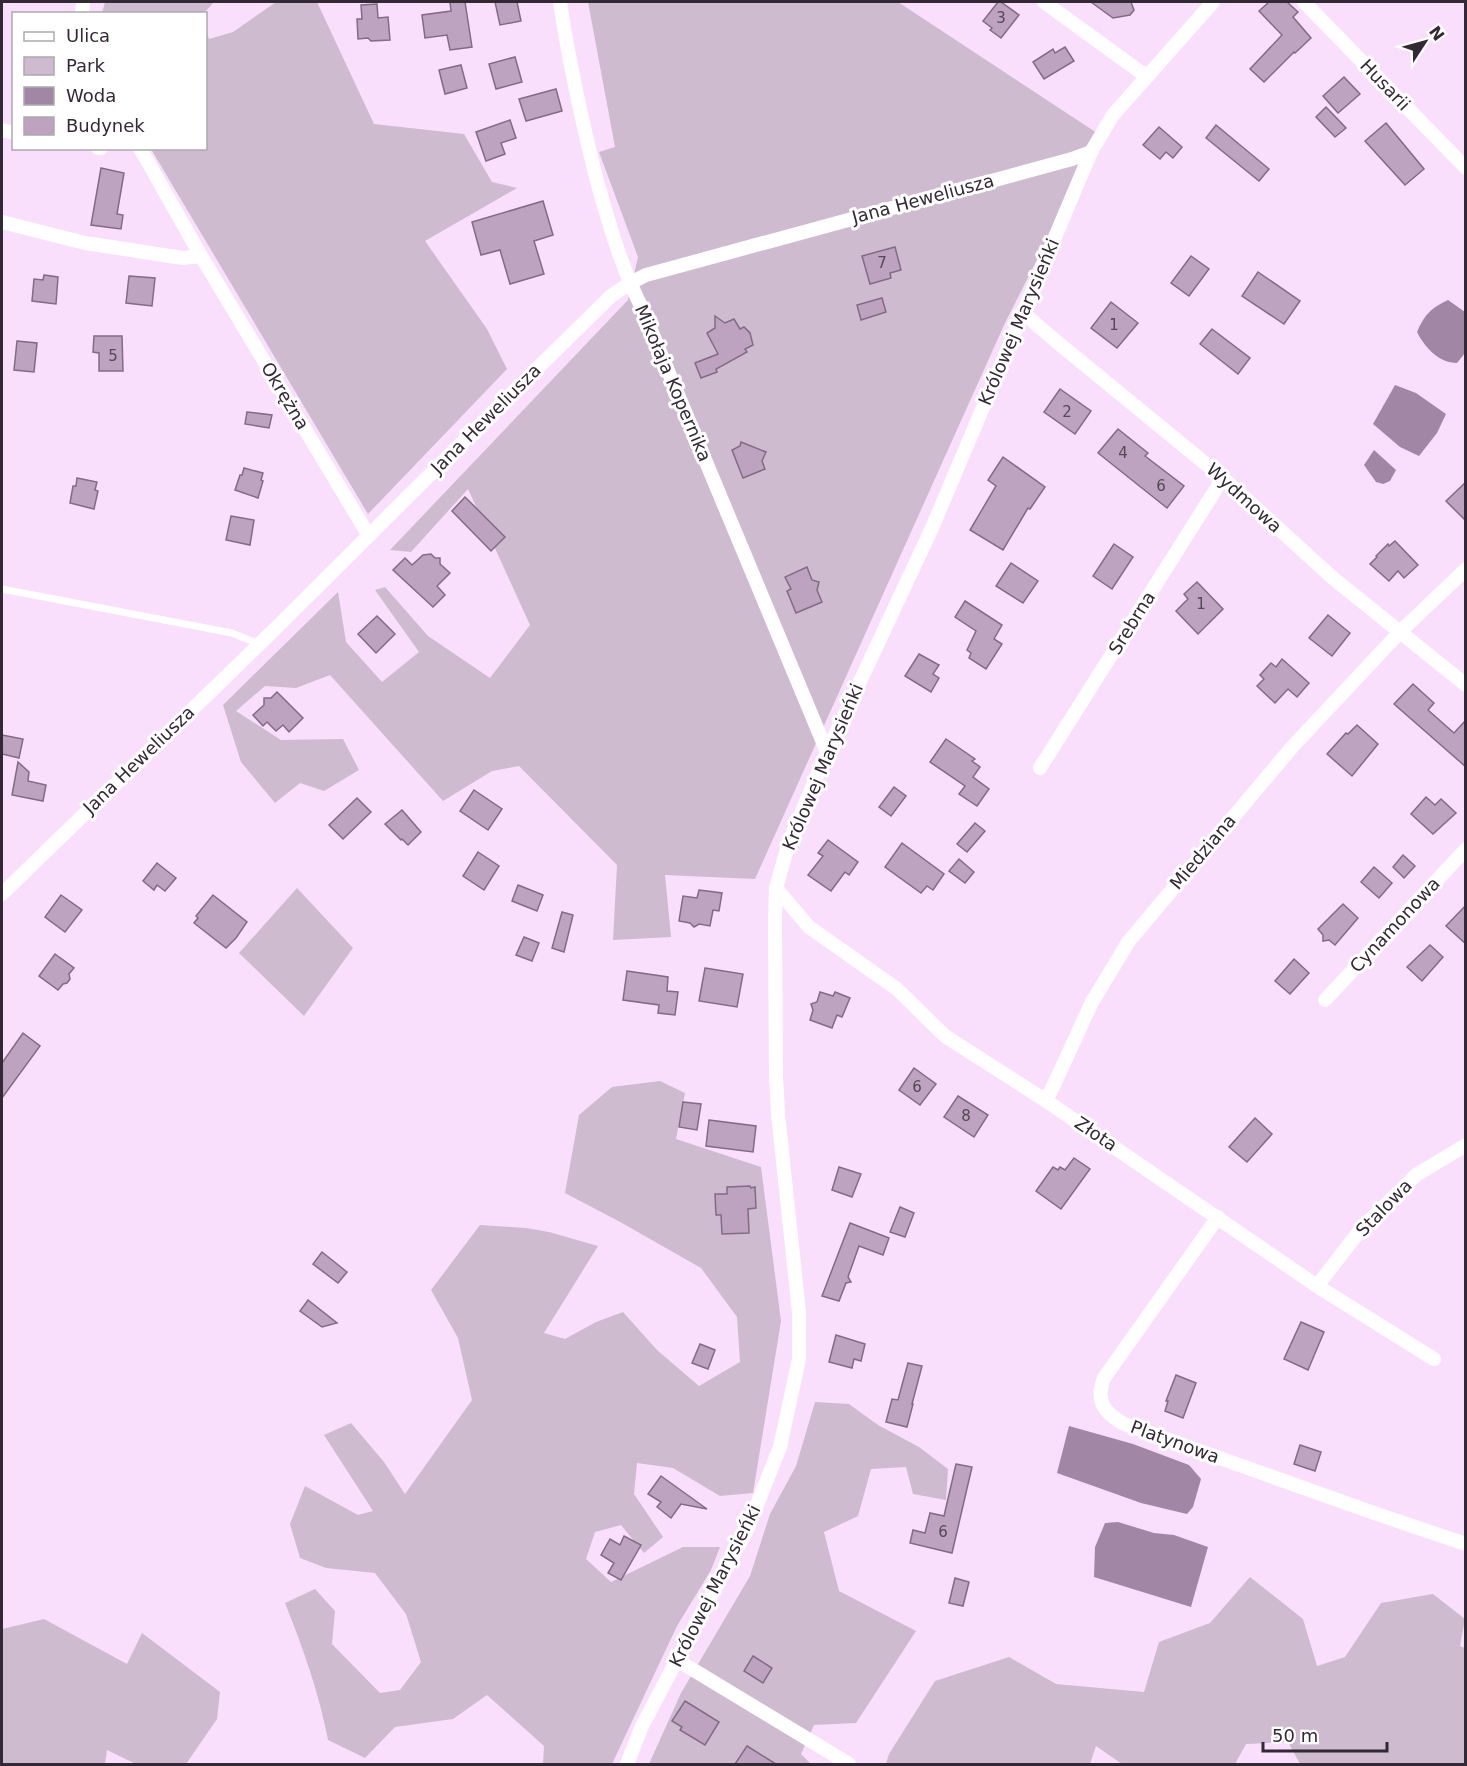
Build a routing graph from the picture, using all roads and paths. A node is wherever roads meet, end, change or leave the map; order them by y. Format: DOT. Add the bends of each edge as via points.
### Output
graph roads {
  1 [pos="560,2"];
  2 [pos="1044,2"];
  3 [pos="1213,2"];
  4 [pos="1304,2"];
  5 [pos="1146,76"];
  6 [pos="141,150"];
  7 [pos="1091,152"];
  8 [pos="1466,168"];
  9 [pos="2,222"];
  10 [pos="201,256"];
  11 [pos="630,283"];
  12 [pos="1022,312"];
  13 [pos="1223,478"];
  14 [pos="369,536"];
  15 [pos="1466,569"];
  16 [pos="2,589"];
  17 [pos="1400,632"];
  18 [pos="259,644"];
  19 [pos="1466,685"];
  20 [pos="827,752"];
  21 [pos="1040,768"];
  22 [pos="1466,849"];
  23 [pos="776,888"];
  24 [pos="2,894"];
  25 [pos="1325,1000"];
  26 [pos="1045,1100"];
  27 [pos="1466,1145"];
  28 [pos="1218,1217"];
  29 [pos="1317,1286"];
  30 [pos="1434,1359"];
  31 [pos="1466,1544"];
  32 [pos="677,1660"];
  33 [pos="627,1764"];
  34 [pos="849,1764"];
  1 -- 11 [label="street, Mikołaja Kopernika" via="586,139"];
  2 -- 5 [label="street"];
  3 -- 5 [label="street, Królowej Marysieńki"];
  4 -- 8 [label="street, Husarii"];
  5 -- 7 [label="street, Królowej Marysieńki" via="1113,115"];
  6 -- 10 [label="street, Okrężna"];
  7 -- 11 [label="street, Jana Heweliusza" via="657,272"];
  7 -- 12 [label="street, Królowej Marysieńki"];
  9 -- 10 [label="street" via="85,243 183,258"];
  10 -- 14 [label="street, Okrężna"];
  11 -- 14 [label="street, Jana Heweliusza" via="611,296"];
  11 -- 20 [label="street, Mikołaja Kopernika"];
  12 -- 13 [label="street, Wydmowa"];
  12 -- 20 [label="street, Królowej Marysieńki" via="932,528"];
  13 -- 17 [label="street, Wydmowa" via="1334,579"];
  13 -- 21 [label="street, Srebrna"];
  14 -- 18 [label="street, Jana Heweliusza"];
  15 -- 17 [label="street, Miedziana"];
  16 -- 18 [label="lane" via="232,633"];
  17 -- 19 [label="street, Wydmowa"];
  17 -- 26 [label="street, Miedziana" via="1293,746 1130,941 1092,1002"];
  18 -- 24 [label="street, Jana Heweliusza"];
  20 -- 23 [label="street, Królowej Marysieńki" via="789,843"];
  22 -- 25 [label="street, Cynamonowa"];
  23 -- 26 [label="street, Złota" via="809,927 897,989 945,1036"];
  23 -- 32 [label="street, Królowej Marysieńki" via="778,1114 799,1312 799,1359 780,1447 747,1530"];
  26 -- 28 [label="street, Złota"];
  27 -- 29 [label="street, Stalowa" via="1416,1175 1361,1229"];
  28 -- 29 [label="street, Złota"];
  28 -- 31 [label="street, Platynowa" via="1104,1378 1099,1390 1108,1413 1124,1424"];
  29 -- 30 [label="street, Złota"];
  32 -- 33 [label="street, Królowej Marysieńki"];
  32 -- 34 [label="street"];
}
